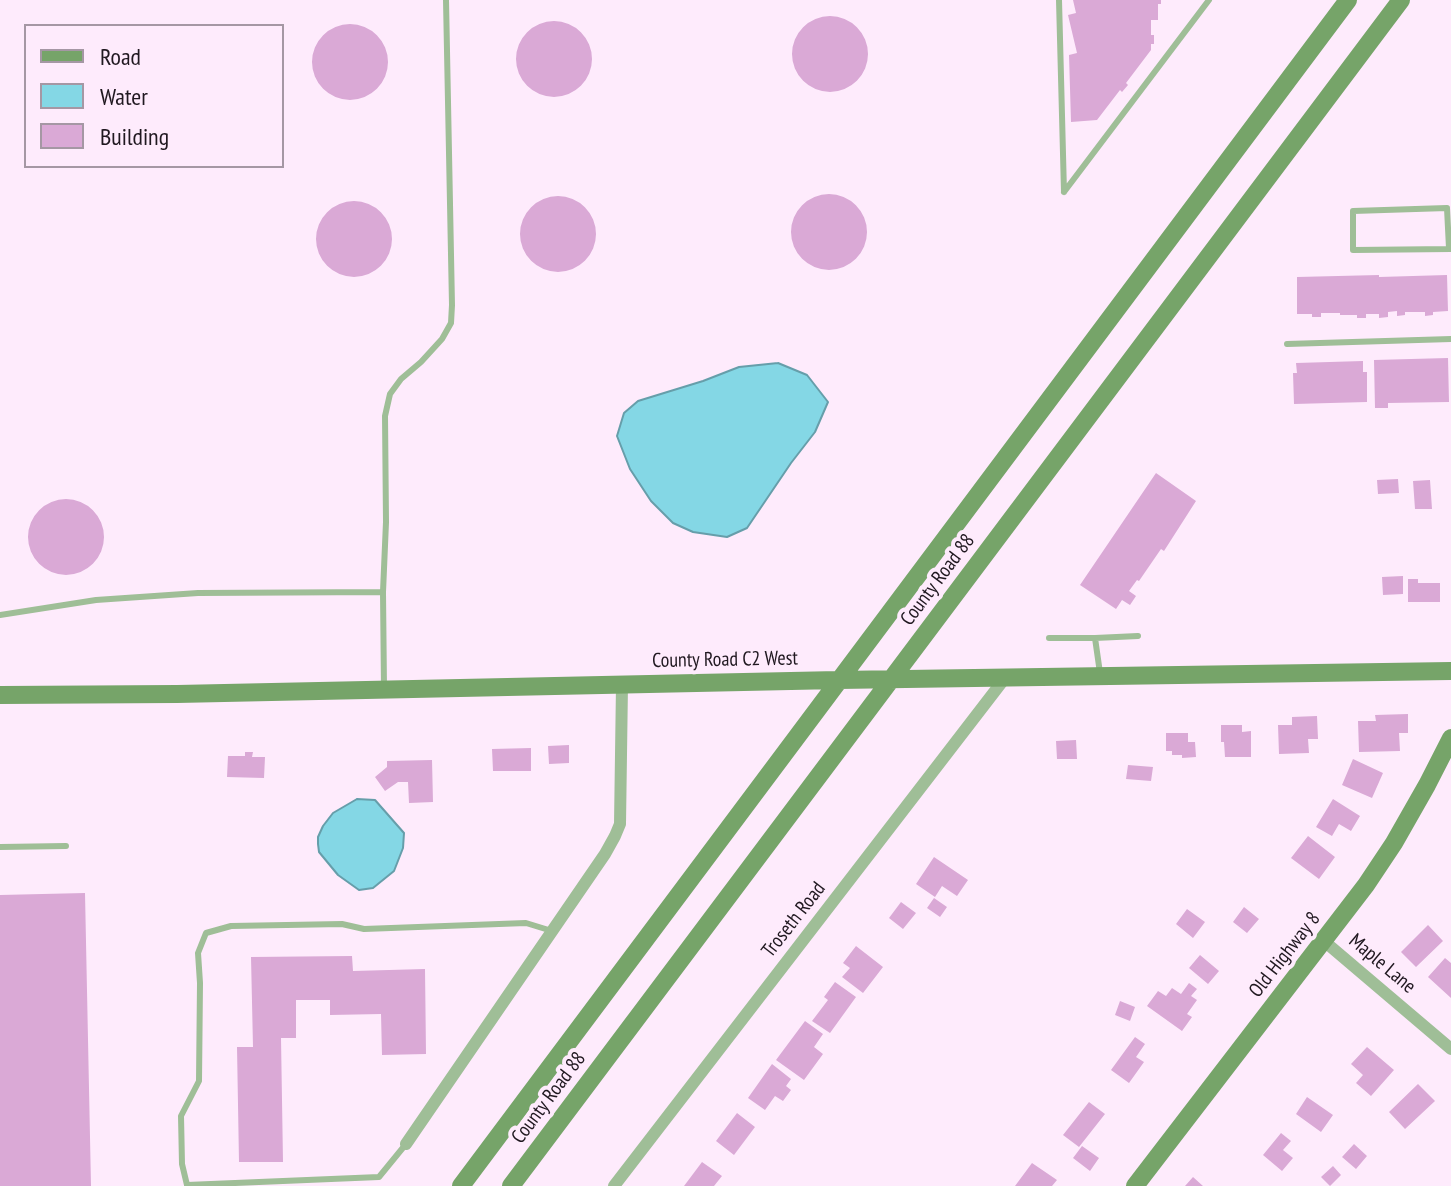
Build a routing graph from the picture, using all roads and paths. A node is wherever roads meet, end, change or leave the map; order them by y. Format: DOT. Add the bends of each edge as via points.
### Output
graph roads {
  1 [pos="446,0"];
  2 [pos="1059,0"];
  3 [pos="1198,0"];
  4 [pos="1209,0"];
  5 [pos="1348,0"];
  6 [pos="1401,0"];
  7 [pos="1198,14"];
  8 [pos="1450,248"];
  9 [pos="1451,339"];
  10 [pos="1287,344"];
  11 [pos="383,592"];
  12 [pos="0,615"];
  13 [pos="1138,636"];
  14 [pos="1049,638"];
  15 [pos="1095,638"];
  16 [pos="1451,671"];
  17 [pos="1100,676"];
  18 [pos="1005,678"];
  19 [pos="891,679"];
  20 [pos="838,680"];
  21 [pos="622,685"];
  22 [pos="384,690"];
  23 [pos="0,695"];
  24 [pos="1451,738"];
  25 [pos="66,846"];
  26 [pos="0,847"];
  27 [pos="552,931"];
  28 [pos="1324,941"];
  29 [pos="1451,1049"];
  30 [pos="406,1144"];
  31 [pos="461,1186"];
  32 [pos="511,1186"];
  33 [pos="614,1186"];
  34 [pos="1135,1186"];
  1 -- 11 [label="lane" via="451,323 390,394 385,416"];
  2 -- 7 [label="lane" via="1064,192"];
  3 -- 7 [label="lane"];
  4 -- 7 [label="lane"];
  5 -- 20 [label="main road, County Road 88"];
  6 -- 19 [label="main road, County Road 88"];
  8 -- 8 [label="lane" via="1353,250 1353,211 1447,208"];
  9 -- 10 [label="lane"];
  11 -- 12 [label="lane" via="198,593 96,600"];
  11 -- 22 [label="lane"];
  13 -- 15 [label="lane"];
  14 -- 15 [label="lane"];
  15 -- 17 [label="lane"];
  16 -- 17 [label="main road, County Road C2 West"];
  17 -- 18 [label="main road, County Road C2 West"];
  18 -- 19 [label="main road, County Road C2 West"];
  18 -- 33 [label="street, Troseth Road"];
  19 -- 20 [label="main road, County Road C2 West"];
  19 -- 32 [label="main road, County Road 88"];
  20 -- 21 [label="main road, County Road C2 West"];
  20 -- 31 [label="main road, County Road 88"];
  21 -- 22 [label="main road, County Road C2 West"];
  21 -- 27 [label="street" via="620,824"];
  22 -- 23 [label="main road, County Road C2 West"];
  24 -- 28 [label="main road, Old Highway 8" via="1394,843"];
  25 -- 26 [label="lane"];
  27 -- 30 [label="street"];
  27 -- 30 [label="lane" via="526,923 364,929 342,924 231,926 206,933 198,953 199,1081 181,1116 187,1185 379,1177"];
  28 -- 29 [label="street, Maple Lane"];
  28 -- 34 [label="main road, Old Highway 8"];
}
